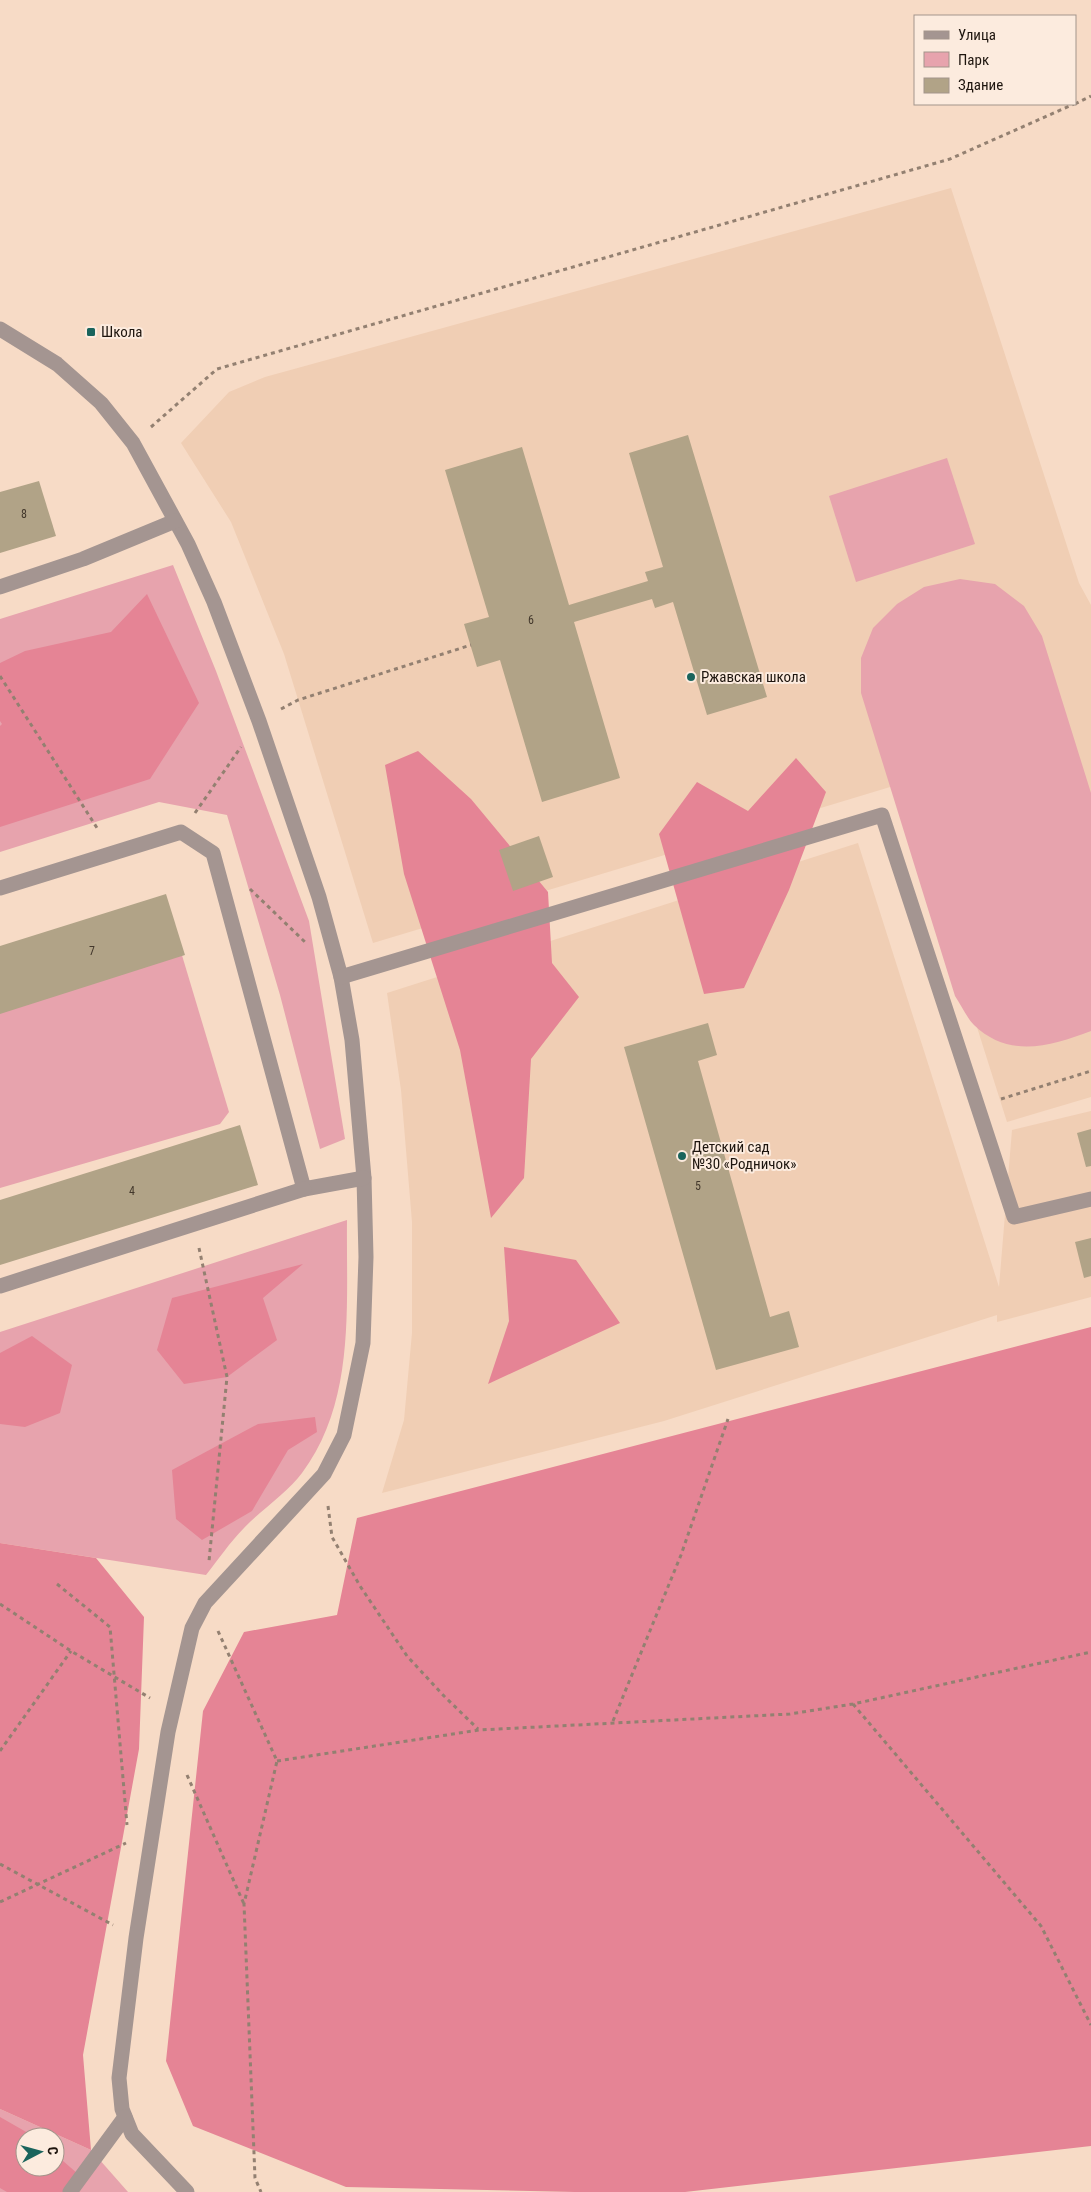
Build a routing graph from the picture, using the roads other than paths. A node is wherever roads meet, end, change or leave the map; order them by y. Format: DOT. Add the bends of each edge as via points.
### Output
graph roads {
  1 [pos="0,329"];
  2 [pos="175,521"];
  3 [pos="0,587"];
  4 [pos="0,888"];
  5 [pos="341,978"];
  6 [pos="364,1178"];
  7 [pos="304,1189"];
  8 [pos="1091,1199"];
  9 [pos="0,1286"];
  10 [pos="125,2117"];
  11 [pos="70,2192"];
  12 [pos="187,2192"];
  1 -- 2 [label="street" via="60,367 100,403 133,443"];
  2 -- 3 [label="street" via="83,559"];
  2 -- 5 [label="street" via="214,602 260,721 319,897"];
  4 -- 7 [label="street" via="182,832 213,852"];
  5 -- 6 [label="street" via="352,1040"];
  5 -- 8 [label="street" via="882,816 1014,1216"];
  6 -- 7 [label="street"];
  6 -- 10 [label="street" via="363,1343 344,1435 324,1474 205,1603 192,1628 168,1732 136,1938 119,2078"];
  7 -- 9 [label="street"];
  10 -- 11 [label="street"];
  10 -- 12 [label="street" via="132,2134"];
}
